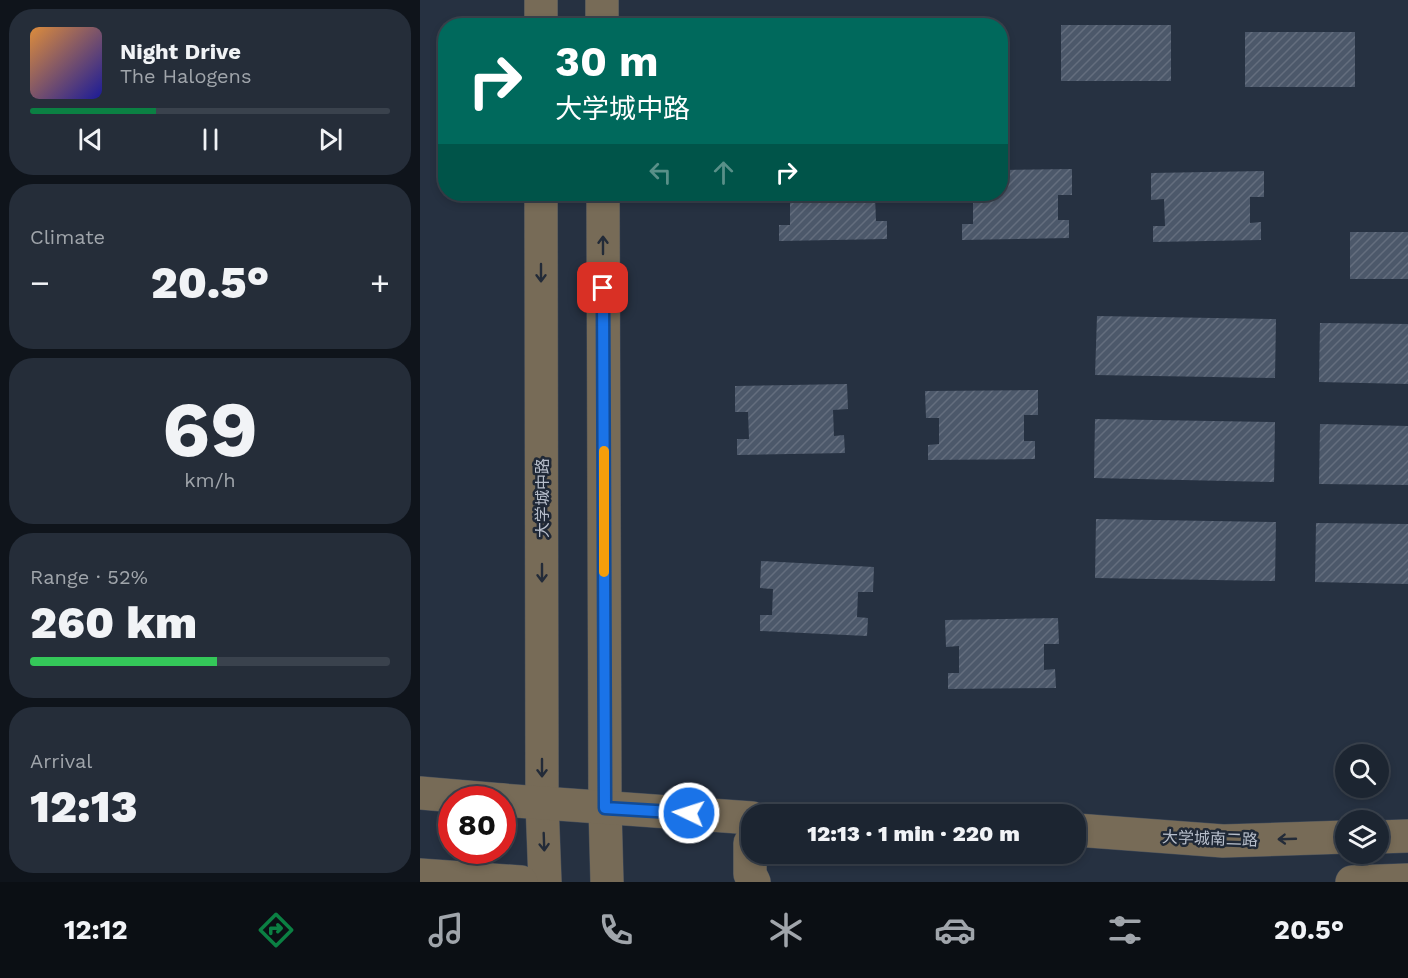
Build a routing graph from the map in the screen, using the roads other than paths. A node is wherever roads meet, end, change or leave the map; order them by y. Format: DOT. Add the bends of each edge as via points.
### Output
graph roads {
  1 [pos="541,0"];
  2 [pos="602,0"];
  3 [pos="541,18"];
  4 [pos="602,18"];
  5 [pos="541,201"];
  6 [pos="603,201"];
  7 [pos="420,793"];
  8 [pos="438,795"];
  9 [pos="516,801"];
  10 [pos="542,802"];
  11 [pos="605,808"];
  12 [pos="741,817"];
  13 [pos="1086,831"];
  14 [pos="1408,836"];
  15 [pos="1335,837"];
  16 [pos="1389,837"];
  17 [pos="750,864"];
  18 [pos="420,875"];
  19 [pos="1408,880"];
  20 [pos="521,882"];
  21 [pos="545,882"];
  22 [pos="607,882"];
  23 [pos="754,882"];
  24 [pos="1352,882"];
  1 -- 3 [label="highway"];
  2 -- 4 [label="highway"];
  5 -- 10 [label="highway, 大学城中路, one-way"];
  11 -- 6 [label="highway, one-way"];
  7 -- 8 [label="highway"];
  9 -- 10 [label="highway"];
  10 -- 11 [label="highway"];
  10 -- 21 [label="highway, 大学城中路, one-way"];
  11 -- 12 [label="highway"];
  11 -- 22 [label="highway"];
  15 -- 13 [label="highway, 大学城南二路, one-way" via="1223,841"];
  14 -- 16 [label="highway"];
  17 -- 23 [label="highway"];
  18 -- 20 [label="highway"];
  19 -- 24 [label="highway"];
}
